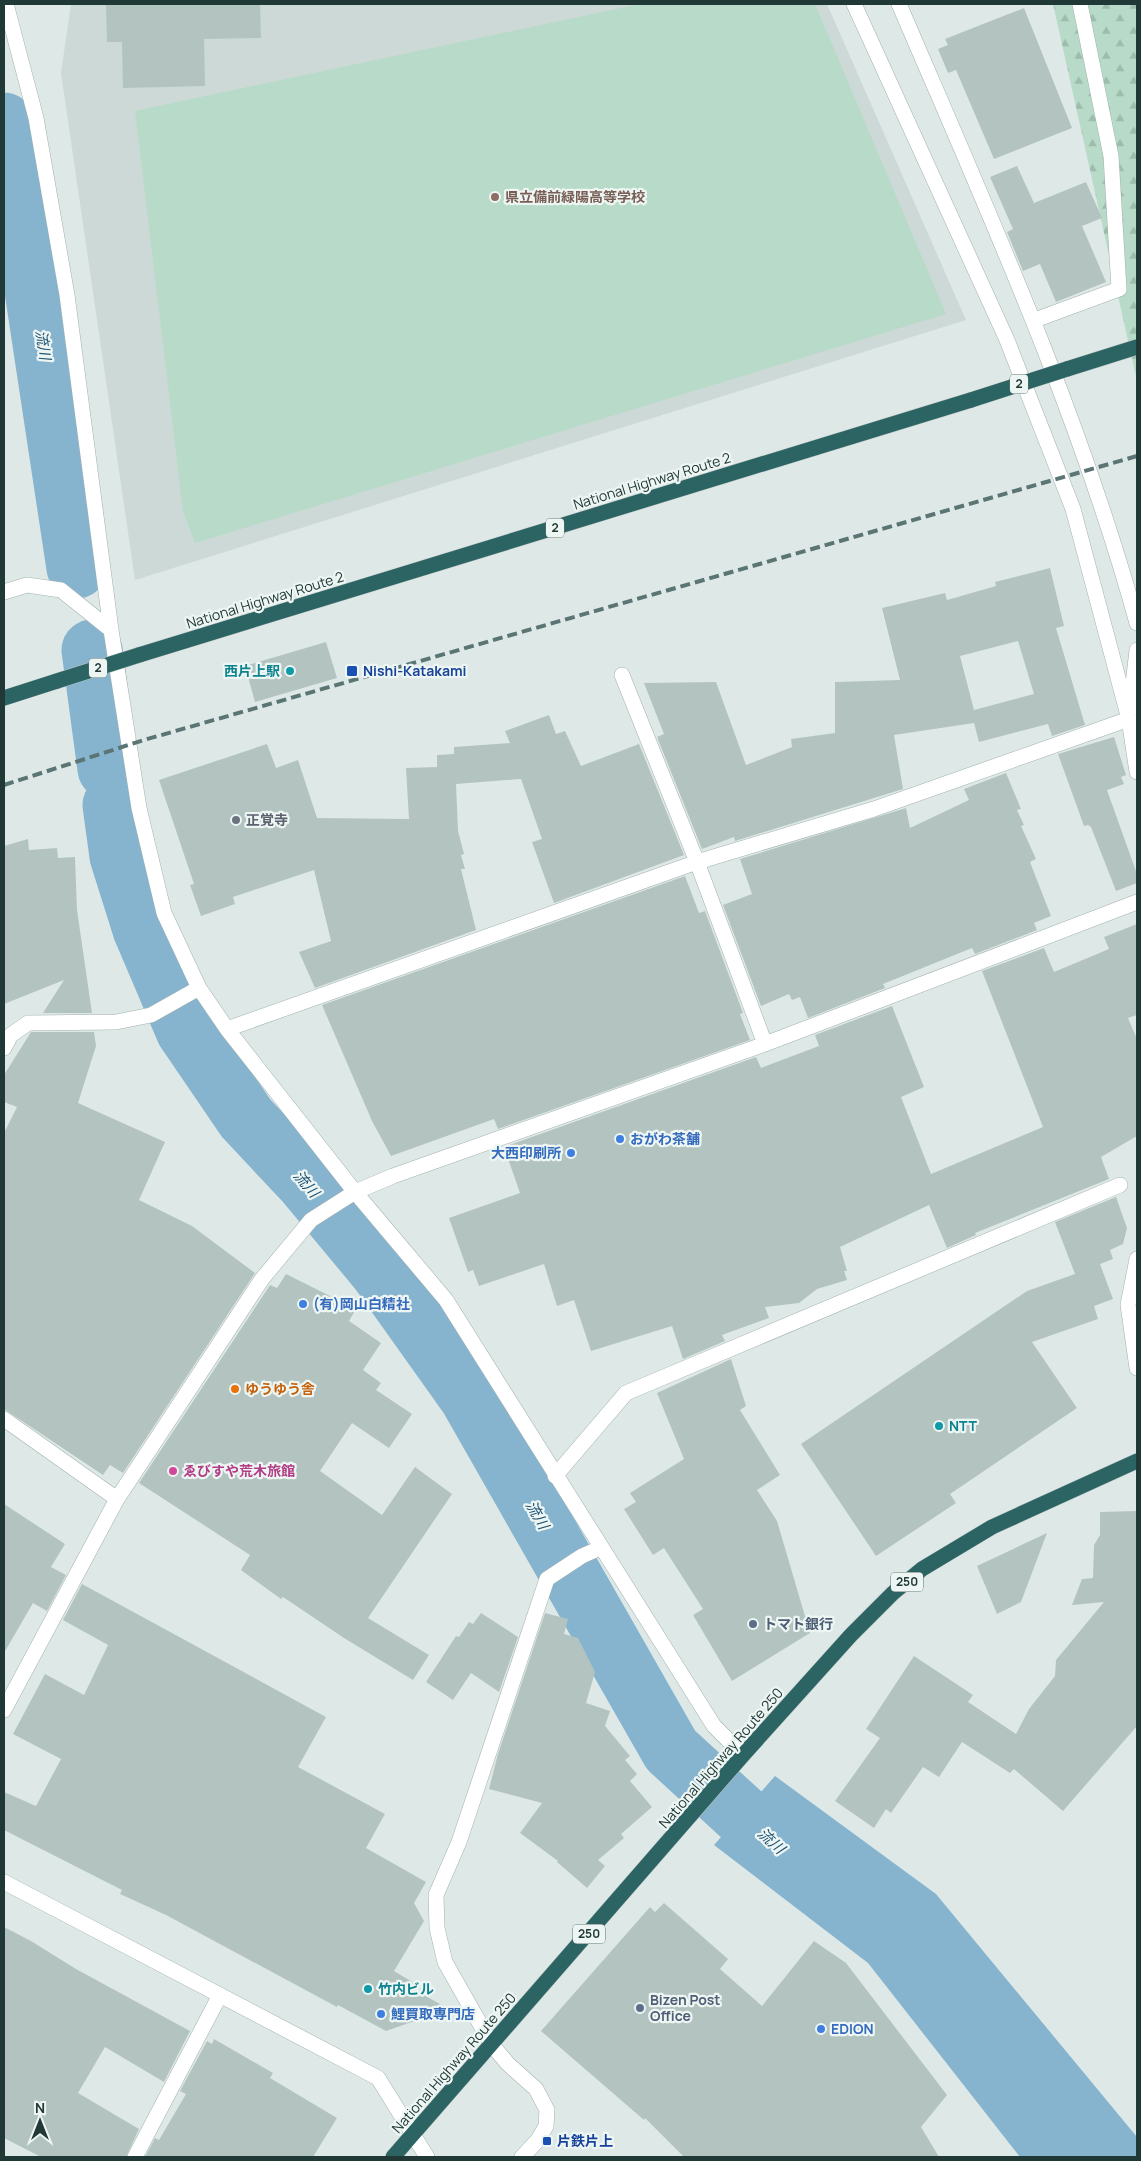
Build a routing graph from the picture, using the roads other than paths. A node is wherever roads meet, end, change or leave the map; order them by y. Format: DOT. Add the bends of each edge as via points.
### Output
graph roads {
  1 [pos="6,4"];
  2 [pos="854,4"];
  3 [pos="899,4"];
  4 [pos="1080,4"];
  5 [pos="1035,320"];
  6 [pos="1137,347"];
  7 [pos="4,592"];
  8 [pos="1137,623"];
  9 [pos="111,630"];
  10 [pos="1137,650"];
  11 [pos="622,676"];
  12 [pos="4,698"];
  13 [pos="1129,719"];
  14 [pos="1137,772"];
  15 [pos="698,862"];
  16 [pos="1137,902"];
  17 [pos="199,988"];
  18 [pos="227,1028"];
  19 [pos="765,1044"];
  20 [pos="4,1048"];
  21 [pos="1120,1185"];
  22 [pos="350,1195"];
  23 [pos="1137,1259"];
  24 [pos="1137,1368"];
  25 [pos="4,1419"];
  26 [pos="1137,1461"];
  27 [pos="555,1476"];
  28 [pos="117,1499"];
  29 [pos="600,1548"];
  30 [pos="8,1694"];
  31 [pos="4,1710"];
  32 [pos="743,1755"];
  33 [pos="4,1882"];
  34 [pos="220,1996"];
  35 [pos="492,2045"];
  36 [pos="413,2134"];
  37 [pos="525,2156"];
  38 [pos="135,2157"];
  39 [pos="393,2157"];
  40 [pos="427,2157"];
  1 -- 9 [label="street" via="36,118 67,295"];
  2 -- 13 [label="street" via="1007,340 1073,509"];
  3 -- 5 [label="street"];
  4 -- 5 [label="street" via="1111,156 1119,288"];
  5 -- 8 [label="street" via="1116,545"];
  6 -- 12 [label="highway, National Highway Route 2 / 2, bridge"];
  7 -- 9 [label="street" via="27,585 61,590"];
  9 -- 17 [label="street" via="139,808 164,913"];
  10 -- 13 [label="street"];
  11 -- 15 [label="street"];
  13 -- 14 [label="street"];
  13 -- 15 [label="street" via="874,810"];
  15 -- 18 [label="street"];
  15 -- 19 [label="street"];
  16 -- 19 [label="street"];
  17 -- 18 [label="street"];
  17 -- 20 [label="street" via="157,1012 116,1022 28,1023 11,1035"];
  18 -- 22 [label="street"];
  19 -- 22 [label="street" via="392,1176"];
  21 -- 27 [label="street" via="626,1394"];
  22 -- 27 [label="street" via="446,1300"];
  22 -- 28 [label="street" via="311,1220 262,1279"];
  23 -- 24 [label="street" via="1128,1305"];
  25 -- 28 [label="street"];
  26 -- 32 [label="highway, National Highway Route 250 / 250" via="992,1527 922,1569 851,1635"];
  27 -- 29 [label="street"];
  28 -- 30 [label="street"];
  29 -- 32 [label="street" via="714,1726"];
  29 -- 35 [label="street" via="547,1579 460,1842 436,1895 437,1928 445,1962"];
  30 -- 31 [label="street"];
  32 -- 35 [label="highway, National Highway Route 250 / 250"];
  33 -- 34 [label="street"];
  34 -- 36 [label="street" via="378,2078"];
  34 -- 38 [label="street"];
  35 -- 36 [label="highway, National Highway Route 250 / 250"];
  35 -- 37 [label="street" via="536,2089 547,2110 546,2126"];
  36 -- 39 [label="highway, National Highway Route 250 / 250"];
  36 -- 40 [label="street"];
}
